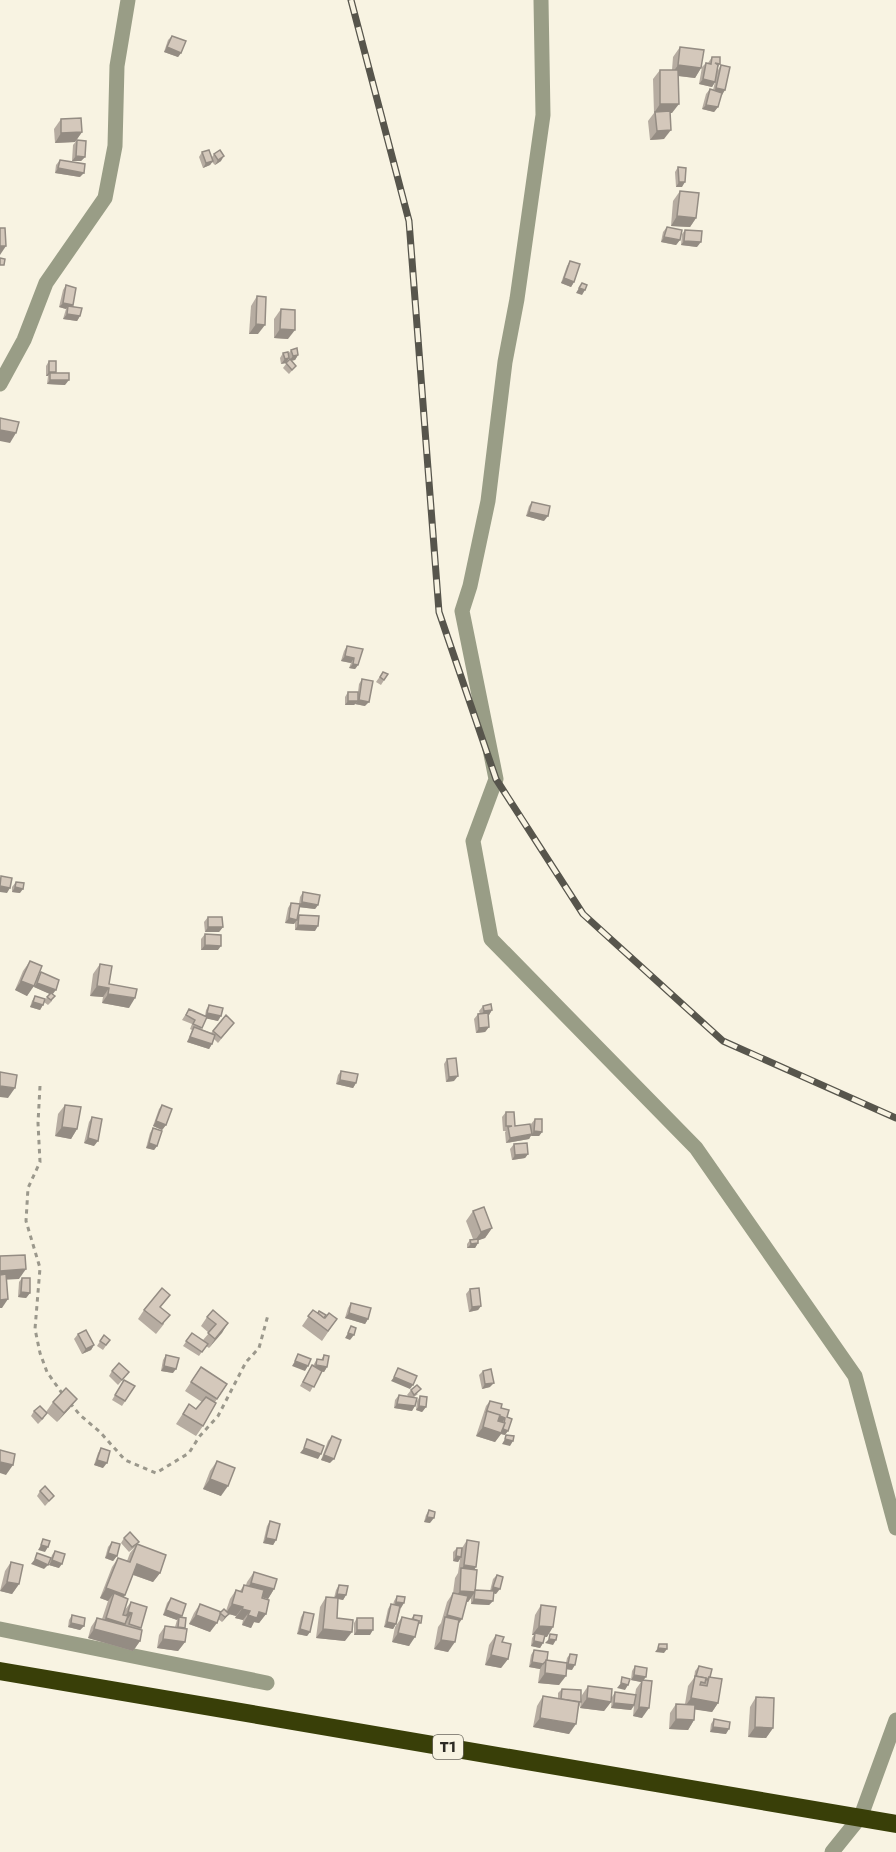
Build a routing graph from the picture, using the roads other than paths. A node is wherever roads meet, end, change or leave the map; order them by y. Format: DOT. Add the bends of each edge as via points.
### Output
graph roads {
  1 [pos="128,0"];
  2 [pos="541,0"];
  3 [pos="0,384"];
  4 [pos="896,1528"];
  5 [pos="0,1629"];
  6 [pos="0,1671"];
  7 [pos="267,1683"];
  8 [pos="896,1720"];
  9 [pos="861,1816"];
  10 [pos="896,1824"];
  11 [pos="832,1852"];
  1 -- 3 [label="street" via="117,66 115,146 105,198 46,283 24,340"];
  2 -- 4 [label="street" via="543,115 488,501 462,611 496,779 473,841 491,939 696,1148 855,1376"];
  5 -- 7 [label="street"];
  6 -- 9 [label="highway, T1"];
  8 -- 9 [label="street"];
  9 -- 10 [label="highway, T1"];
  9 -- 11 [label="street"];
}
